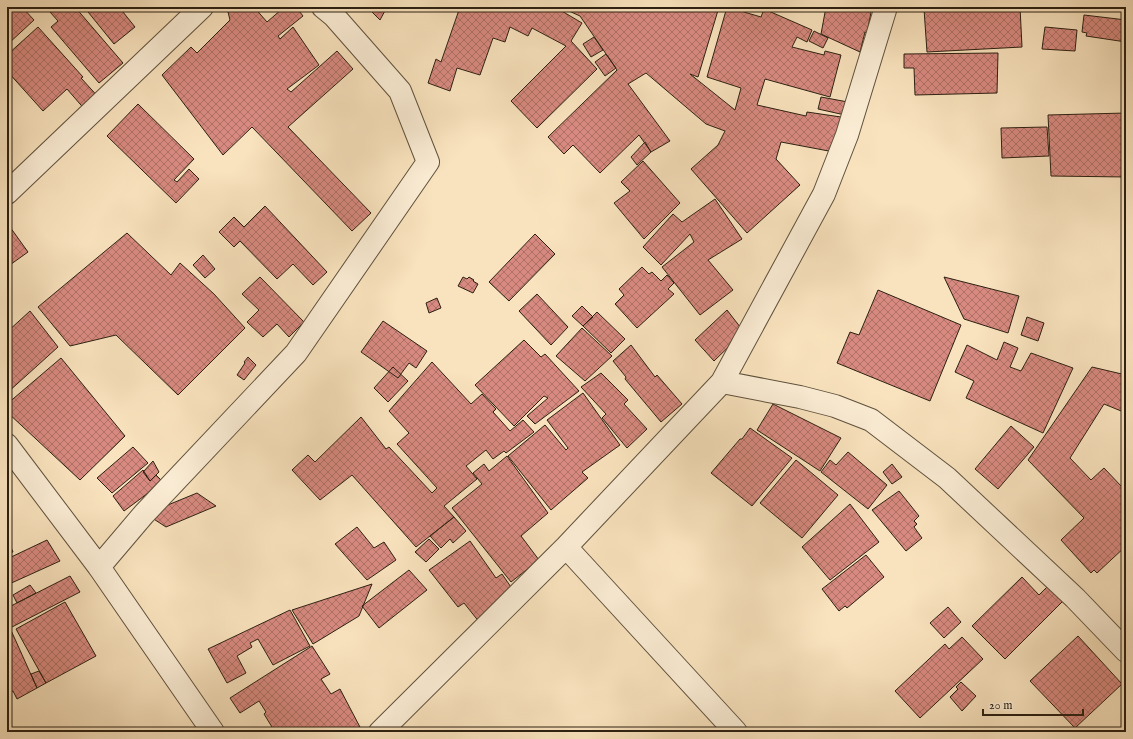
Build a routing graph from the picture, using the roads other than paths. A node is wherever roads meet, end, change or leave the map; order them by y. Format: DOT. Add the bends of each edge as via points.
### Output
graph roads {
  1 [pos="202,7"];
  2 [pos="323,7"];
  3 [pos="886,7"];
  4 [pos="7,193"];
  5 [pos="722,382"];
  6 [pos="7,445"];
  7 [pos="566,547"];
  8 [pos="99,567"];
  9 [pos="1126,651"];
  10 [pos="214,732"];
  11 [pos="380,732"];
  12 [pos="736,732"];
  1 -- 4 [label="street"];
  2 -- 8 [label="street" via="334,16 400,91 428,162 296,353 144,514"];
  3 -- 5 [label="street" via="847,135 824,194"];
  5 -- 7 [label="street"];
  5 -- 9 [label="street" via="800,397 835,406 871,420 947,478 1075,598"];
  6 -- 8 [label="street"];
  7 -- 11 [label="street"];
  7 -- 12 [label="street"];
  8 -- 10 [label="street"];
}
